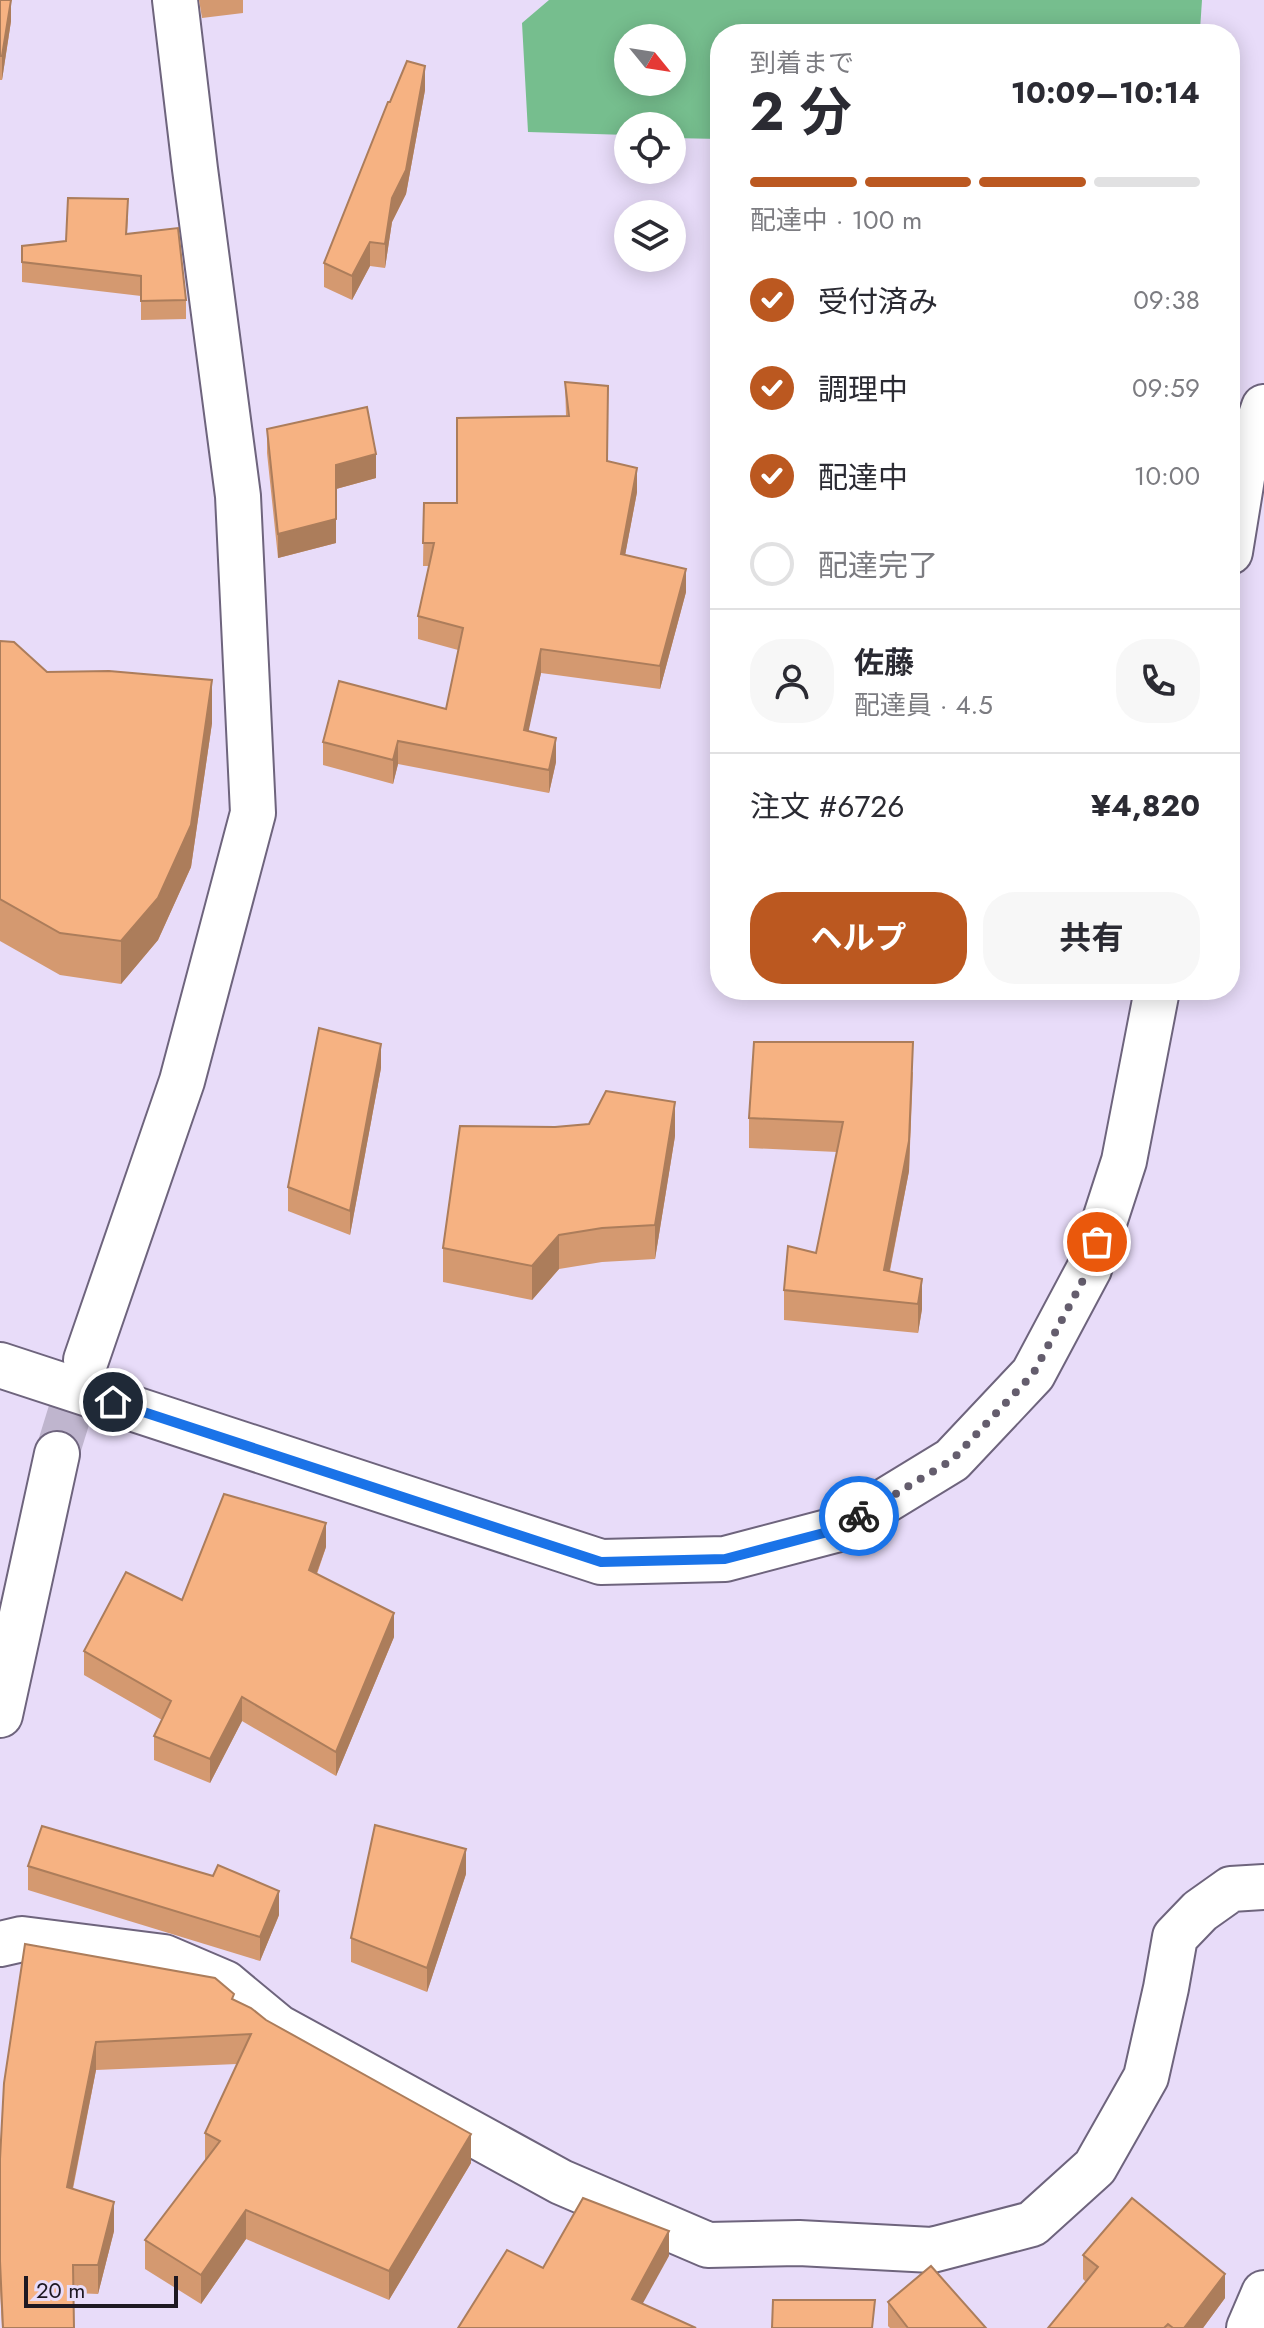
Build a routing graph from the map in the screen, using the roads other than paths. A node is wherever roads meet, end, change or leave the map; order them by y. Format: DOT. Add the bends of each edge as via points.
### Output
graph roads {
  1 [pos="175,0"];
  2 [pos="1264,407"];
  3 [pos="1240,491"];
  4 [pos="1155,1000"];
  5 [pos="86,1360"];
  6 [pos="0,1365"];
  7 [pos="57,1454"];
  8 [pos="0,1715"];
  9 [pos="1264,1887"];
  10 [pos="0,1944"];
  11 [pos="1264,2293"];
  12 [pos="1249,2328"];
  1 -- 5 [label="street" via="238,496 253,813 182,1081"];
  2 -- 3 [label="street"];
  4 -- 6 [label="street" via="1124,1161 1089,1269 1033,1374 952,1460 839,1529 725,1559 601,1562"];
  7 -- 8 [label="street"];
  9 -- 10 [label="street" via="1231,1889 1175,1937 1146,2077 1095,2167 1032,2224 932,2250 799,2243 708,2245 561,2182 278,2027 225,1983 164,1957 22,1939"];
  11 -- 12 [label="street"];
}
